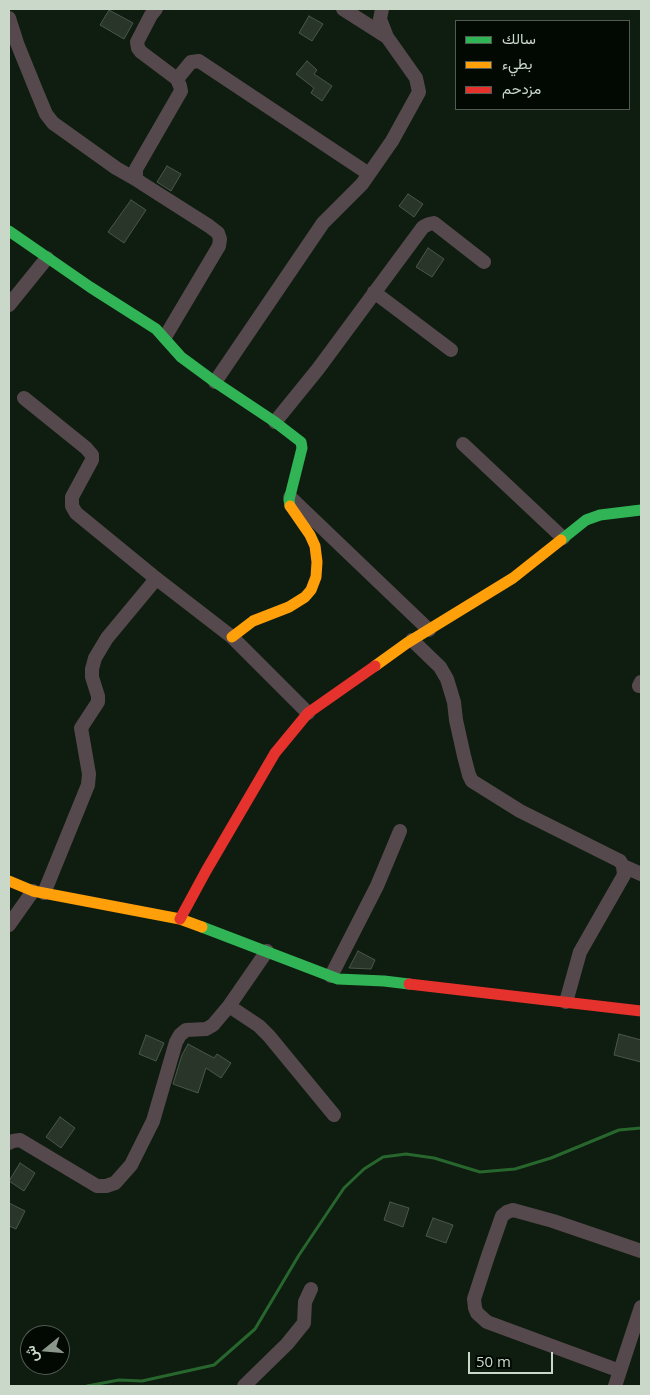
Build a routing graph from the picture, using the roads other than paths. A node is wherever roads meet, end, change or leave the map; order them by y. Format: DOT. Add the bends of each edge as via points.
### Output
graph roads {
  1 [pos="156,9"];
  2 [pos="343,9"];
  3 [pos="382,9"];
  4 [pos="9,18"];
  5 [pos="387,37"];
  6 [pos="177,79"];
  7 [pos="369,174"];
  8 [pos="138,180"];
  9 [pos="9,231"];
  10 [pos="46,258"];
  11 [pos="484,262"];
  12 [pos="374,292"];
  13 [pos="9,305"];
  14 [pos="164,337"];
  15 [pos="451,350"];
  16 [pos="215,382"];
  17 [pos="24,398"];
  18 [pos="275,422"];
  19 [pos="463,444"];
  20 [pos="289,496"];
  21 [pos="641,510"];
  22 [pos="563,538"];
  23 [pos="156,578"];
  24 [pos="428,630"];
  25 [pos="232,637"];
  26 [pos="412,640"];
  27 [pos="308,713"];
  28 [pos="400,831"];
  29 [pos="623,866"];
  30 [pos="641,874"];
  31 [pos="9,881"];
  32 [pos="38,892"];
  33 [pos="180,919"];
  34 [pos="9,925"];
  35 [pos="268,951"];
  36 [pos="331,976"];
  37 [pos="566,1002"];
  38 [pos="229,1006"];
  39 [pos="641,1011"];
  40 [pos="334,1115"];
  41 [pos="9,1143"];
  42 [pos="641,1251"];
  43 [pos="311,1289"];
  44 [pos="641,1307"];
  45 [pos="620,1371"];
  46 [pos="244,1386"];
  47 [pos="615,1386"];
  1 -- 6 [label="street" via="137,42 138,48"];
  2 -- 5 [label="street"];
  3 -- 5 [label="street" via="380,19"];
  4 -- 8 [label="street" via="46,114 116,168"];
  5 -- 7 [label="street" via="416,78 418,92 392,141"];
  6 -- 7 [label="street" via="191,62 199,61"];
  6 -- 8 [label="street" via="180,95 136,169"];
  7 -- 16 [label="street" via="323,223"];
  8 -- 14 [label="street" via="209,226 220,239 219,246"];
  9 -- 10 [label="street"];
  10 -- 13 [label="street"];
  10 -- 14 [label="street"];
  11 -- 12 [label="street" via="434,223 429,224 418,233"];
  12 -- 15 [label="street"];
  12 -- 18 [label="street"];
  14 -- 16 [label="street" via="180,357"];
  16 -- 18 [label="street"];
  17 -- 23 [label="street" via="92,455 72,497 76,513"];
  18 -- 20 [label="street" via="301,442"];
  19 -- 22 [label="street"];
  20 -- 24 [label="street"];
  20 -- 25 [label="street" via="290,507 315,546 316,577 311,590 289,607 254,621"];
  21 -- 22 [label="street" via="594,516"];
  22 -- 24 [label="street" via="513,578"];
  23 -- 25 [label="street"];
  23 -- 32 [label="street" via="94,658 92,678 98,702 81,728 88,785"];
  24 -- 26 [label="street"];
  25 -- 27 [label="street"];
  26 -- 27 [label="street"];
  26 -- 29 [label="street" via="440,667 447,679 472,780 520,811 615,858"];
  27 -- 33 [label="street" via="275,753"];
  28 -- 36 [label="street" via="377,886"];
  29 -- 30 [label="street"];
  29 -- 37 [label="street" via="624,875 580,952"];
  31 -- 32 [label="street"];
  32 -- 33 [label="street"];
  32 -- 34 [label="street"];
  33 -- 35 [label="street"];
  35 -- 36 [label="street"];
  35 -- 38 [label="street"];
  36 -- 37 [label="street"];
  37 -- 39 [label="street"];
  38 -- 40 [label="street" via="270,1036"];
  38 -- 41 [label="street" via="213,1025 206,1029 186,1030 180,1035 153,1121 131,1165 115,1183 97,1186 20,1140"];
  42 -- 45 [label="street" via="513,1210 502,1216 474,1299 477,1313 487,1322"];
  43 -- 46 [label="street" via="304,1302 304,1323"];
  44 -- 45 [label="street"];
  45 -- 47 [label="street"];
}
